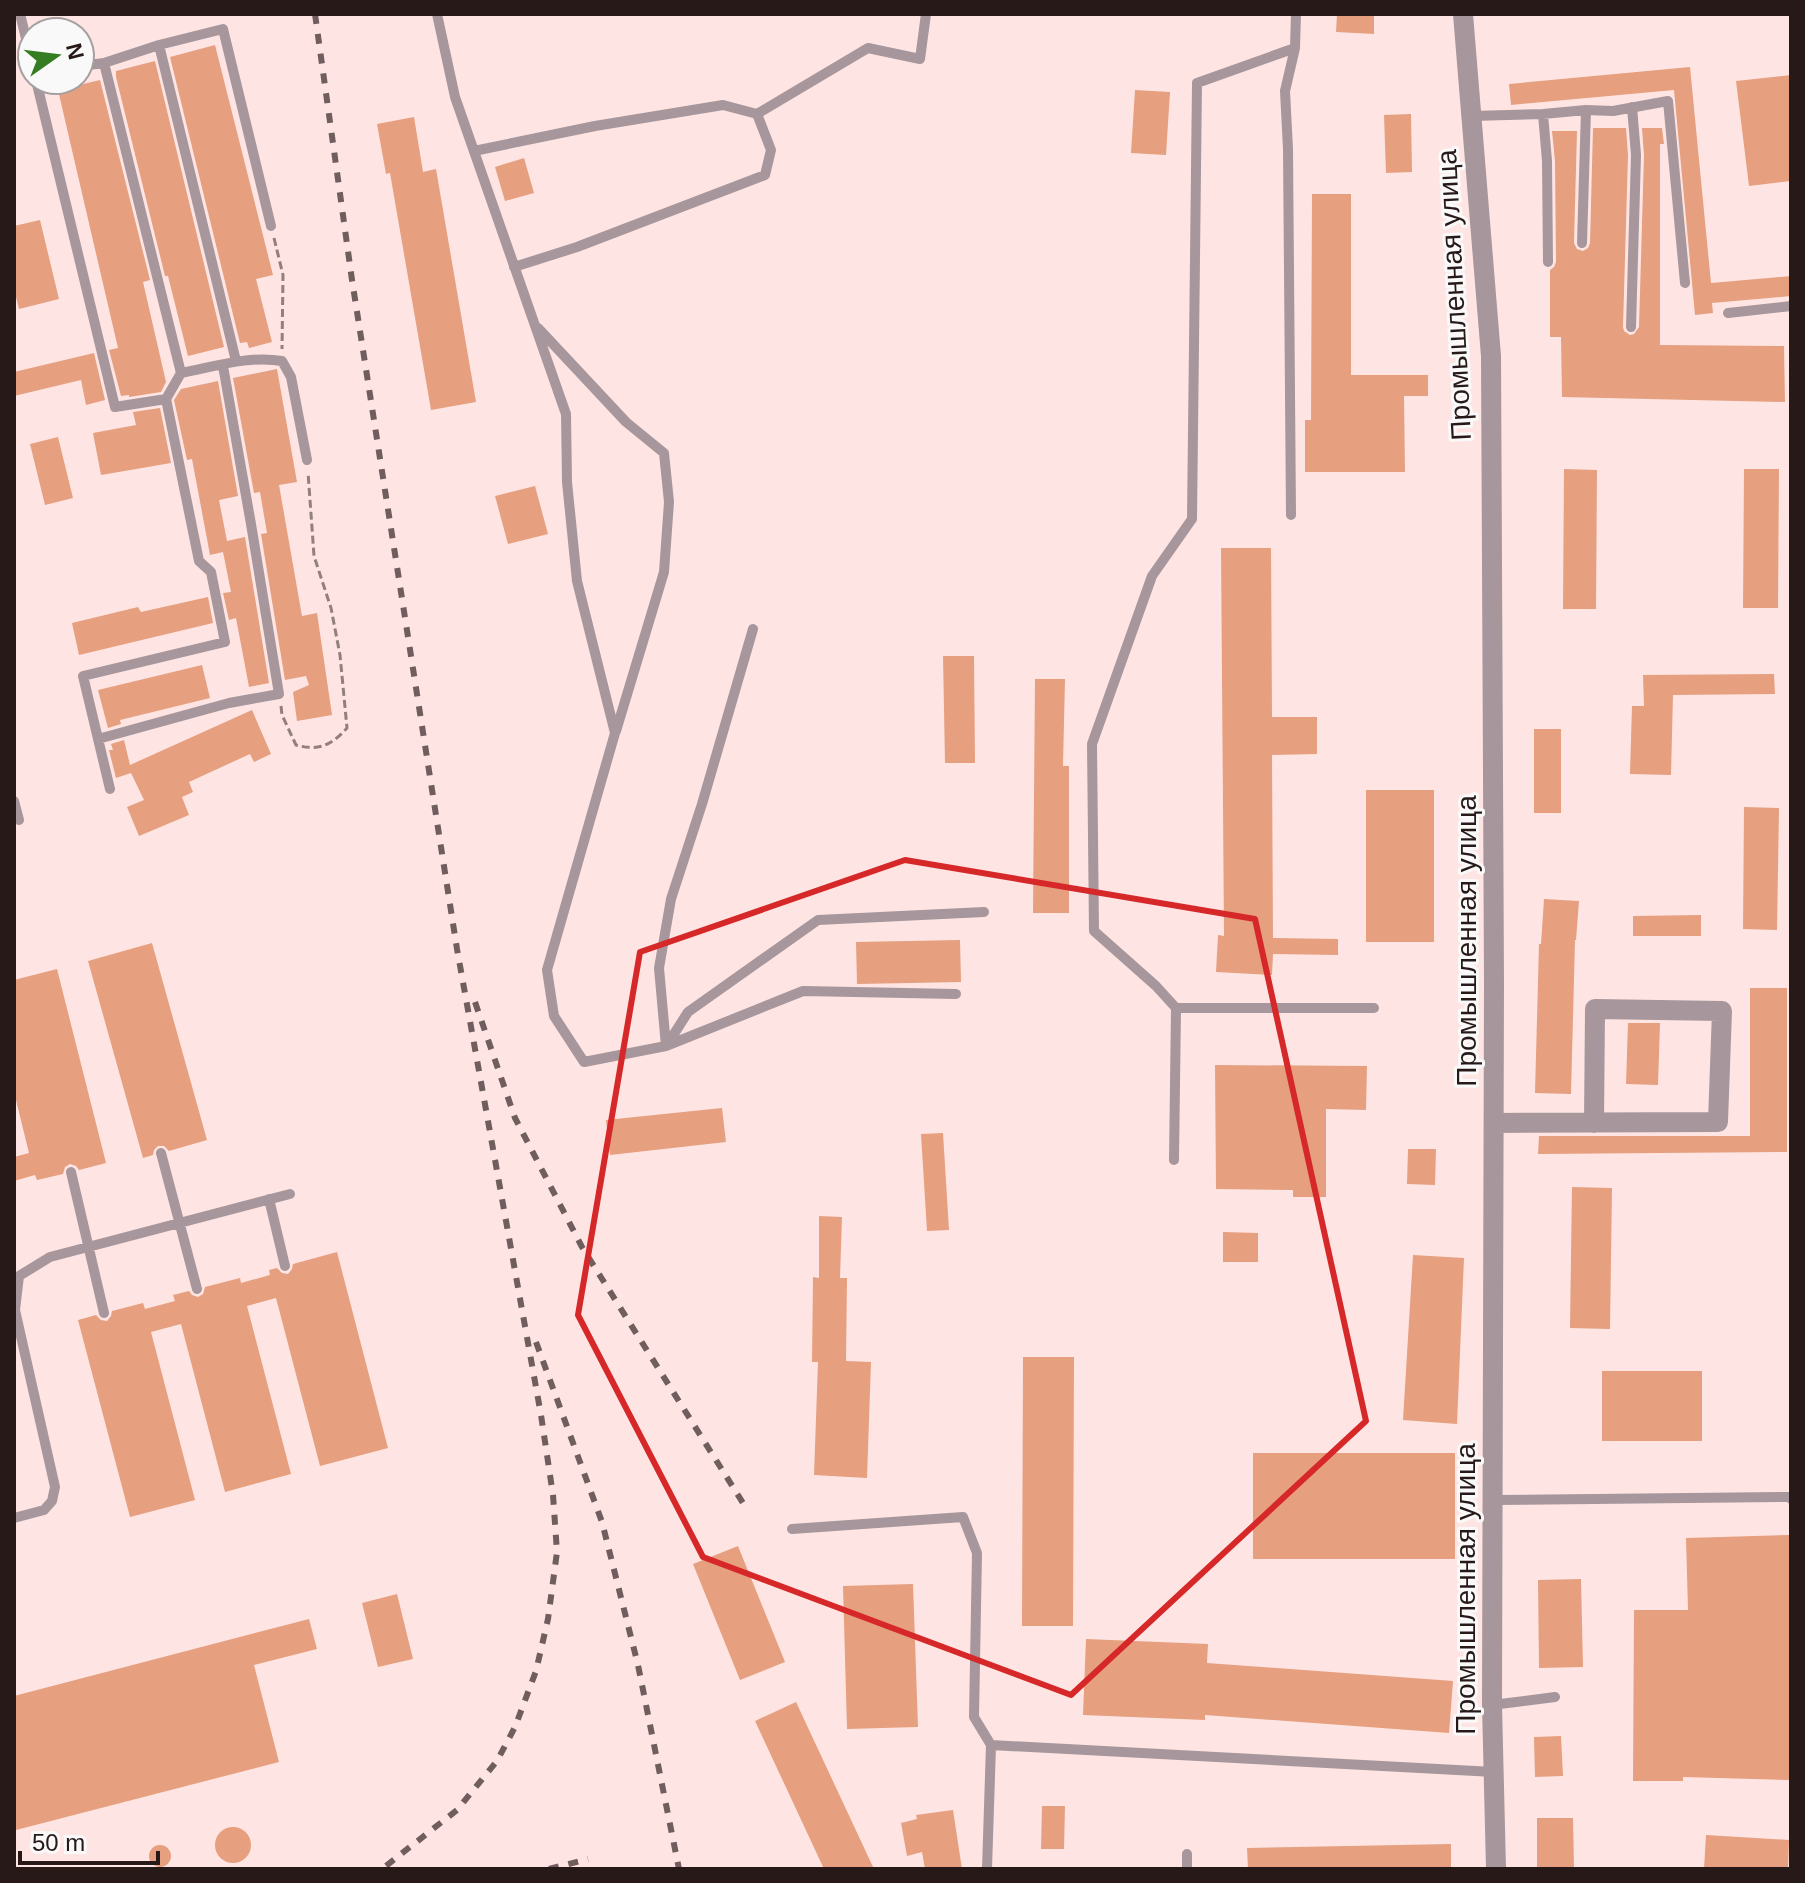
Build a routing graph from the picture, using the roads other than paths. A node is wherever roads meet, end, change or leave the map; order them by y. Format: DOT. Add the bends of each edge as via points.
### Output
graph roads {
  1 [pos="437,14"];
  2 [pos="926,14"];
  3 [pos="1296,14"];
  4 [pos="1463,14"];
  5 [pos="159,45"];
  6 [pos="1295,48"];
  7 [pos="104,63"];
  8 [pos="96,64"];
  9 [pos="40,96"];
  10 [pos="1632,107"];
  11 [pos="1586,110"];
  12 [pos="757,114"];
  13 [pos="1543,114"];
  14 [pos="1472,116"];
  15 [pos="474,151"];
  16 [pos="271,226"];
  17 [pos="1582,243"];
  18 [pos="1548,262"];
  19 [pos="514,267"];
  20 [pos="1685,283"];
  21 [pos="1791,306"];
  22 [pos="1728,313"];
  23 [pos="535,325"];
  24 [pos="1631,327"];
  25 [pos="236,361"];
  26 [pos="223,366"];
  27 [pos="181,373"];
  28 [pos="166,399"];
  29 [pos="307,460"];
  30 [pos="1291,515"];
  31 [pos="753,629"];
  32 [pos="615,733"];
  33 [pos="98,739"];
  34 [pos="110,789"];
  35 [pos="14,801"];
  36 [pos="19,820"];
  37 [pos="984,912"];
  38 [pos="956,994"];
  39 [pos="1176,1008"];
  40 [pos="1374,1008"];
  41 [pos="666,1046"];
  42 [pos="1494,1123"];
  43 [pos="1594,1123"];
  44 [pos="161,1153"];
  45 [pos="1174,1160"];
  46 [pos="71,1172"];
  47 [pos="290,1194"];
  48 [pos="269,1199"];
  49 [pos="179,1223"];
  50 [pos="88,1247"];
  51 [pos="285,1266"];
  52 [pos="16,1275"];
  53 [pos="197,1289"];
  54 [pos="104,1313"];
  55 [pos="1791,1499"];
  56 [pos="1493,1500"];
  57 [pos="14,1518"];
  58 [pos="792,1529"];
  59 [pos="1555,1697"];
  60 [pos="1492,1705"];
  61 [pos="991,1745"];
  62 [pos="1494,1772"];
  63 [pos="1187,1854"];
  64 [pos="987,1869"];
  65 [pos="1187,1869"];
  66 [pos="1496,1869"];
  1 -- 15 [label="lane" via="451,100"];
  2 -- 12 [label="lane" via="920,59 868,48"];
  3 -- 6 [label="lane"];
  4 -- 14 [label="street, Промышленная улица"];
  5 -- 7 [label="lane"];
  5 -- 16 [label="lane" via="223,29"];
  5 -- 25 [label="lane"];
  6 -- 30 [label="lane" via="1285,91"];
  6 -- 39 [label="lane" via="1197,83 1192,519 1152,576 1092,744 1094,931"];
  7 -- 8 [label="lane"];
  7 -- 27 [label="lane"];
  9 -- 28 [label="lane" via="115,407"];
  10 -- 11 [label="lane"];
  10 -- 20 [label="lane" via="1668,101"];
  10 -- 24 [label="lane" via="1636,155"];
  11 -- 13 [label="lane"];
  11 -- 17 [label="lane"];
  12 -- 15 [label="lane" via="723,105"];
  12 -- 19 [label="lane" via="771,150 765,175"];
  13 -- 14 [label="lane"];
  13 -- 18 [label="lane"];
  14 -- 42 [label="street, Промышленная улица" via="1491,356"];
  15 -- 19 [label="lane"];
  19 -- 23 [label="lane"];
  21 -- 22 [label="lane"];
  23 -- 32 [label="lane" via="566,414 577,581"];
  23 -- 32 [label="lane" via="626,422 664,453 669,502 664,572"];
  25 -- 26 [label="lane"];
  25 -- 29 [label="lane" via="282,361 291,377"];
  26 -- 27 [label="lane"];
  26 -- 33 [label="lane" via="279,694"];
  27 -- 28 [label="lane"];
  28 -- 33 [label="lane" via="199,561 211,572 225,642 83,676"];
  31 -- 41 [label="lane" via="671,899 659,968"];
  32 -- 41 [label="lane" via="547,970 554,1016 584,1062"];
  33 -- 34 [label="lane"];
  35 -- 36 [label="lane"];
  37 -- 41 [label="lane" via="818,920 688,1012"];
  38 -- 41 [label="lane" via="803,991"];
  39 -- 40 [label="lane"];
  39 -- 45 [label="lane"];
  42 -- 43 [label="street"];
  42 -- 56 [label="street, Промышленная улица"];
  43 -- 43 [label="street" via="1718,1122 1722,1011 1595,1009"];
  44 -- 49 [label="lane"];
  46 -- 50 [label="lane"];
  47 -- 48 [label="lane"];
  48 -- 49 [label="lane"];
  48 -- 51 [label="lane"];
  49 -- 50 [label="lane"];
  49 -- 53 [label="lane"];
  50 -- 52 [label="lane" via="50,1257"];
  50 -- 54 [label="lane"];
  52 -- 57 [label="lane" via="15,1310 55,1487 44,1510"];
  55 -- 56 [label="lane"];
  56 -- 60 [label="street, Промышленная улица"];
  58 -- 61 [label="lane" via="963,1517 977,1553 974,1717"];
  59 -- 60 [label="lane"];
  60 -- 62 [label="street, Промышленная улица"];
  61 -- 62 [label="lane"];
  61 -- 64 [label="lane"];
  62 -- 66 [label="street, Промышленная улица"];
  63 -- 65 [label="lane"];
}
